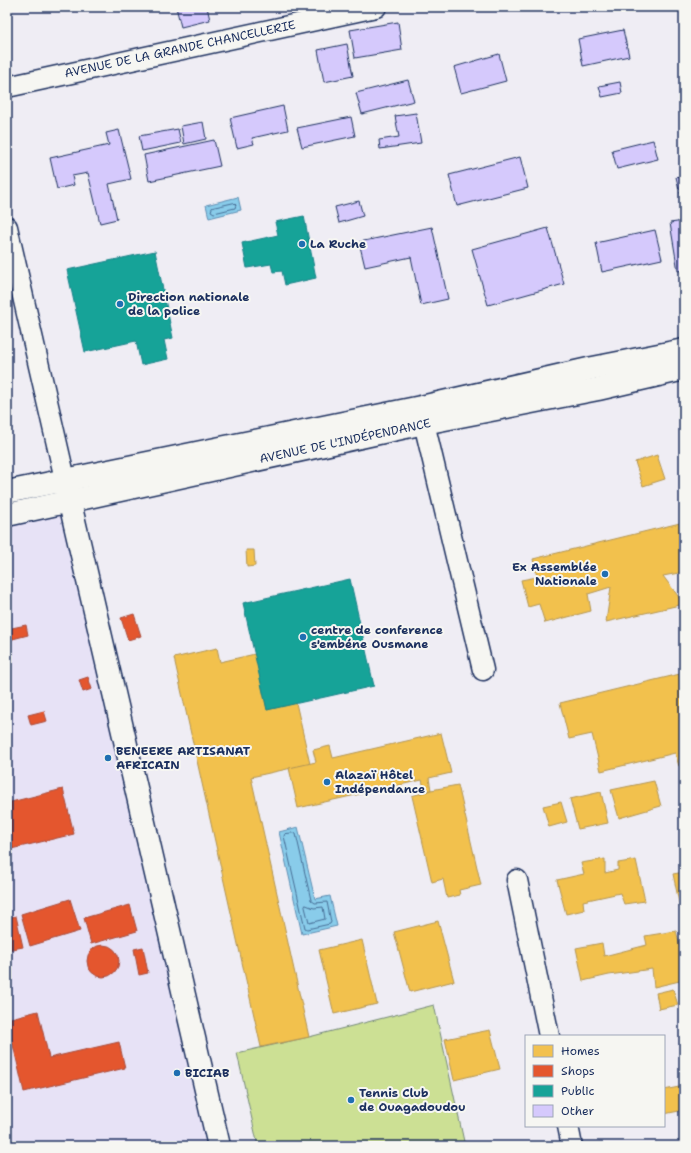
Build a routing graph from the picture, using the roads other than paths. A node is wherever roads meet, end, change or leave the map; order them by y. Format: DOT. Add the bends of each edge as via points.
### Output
graph roads {
  1 [pos="376,7"];
  2 [pos="326,12"];
  3 [pos="7,86"];
  4 [pos="7,227"];
  5 [pos="684,350"];
  6 [pos="593,368"];
  7 [pos="684,369"];
  8 [pos="598,389"];
  9 [pos="422,415"];
  10 [pos="65,479"];
  11 [pos="7,492"];
  12 [pos="69,501"];
  13 [pos="7,515"];
  14 [pos="483,670"];
  15 [pos="517,880"];
  16 [pos="549,1035"];
  17 [pos="568,1127"];
  18 [pos="220,1146"];
  19 [pos="572,1146"];
  1 -- 2 [label="street, AVENUE DE LA GRANDE CHANCELLERIE"];
  2 -- 3 [label="street, AVENUE DE LA GRANDE CHANCELLERIE"];
  4 -- 10 [label="street"];
  5 -- 6 [label="main road, AVENUE DE L'INDÉPENDANCE"];
  6 -- 8 [label="main road"];
  6 -- 9 [label="main road, AVENUE DE L'INDÉPENDANCE"];
  7 -- 8 [label="main road, AVENUE DE L'INDÉPENDANCE"];
  8 -- 9 [label="main road, AVENUE DE L'INDÉPENDANCE"];
  9 -- 10 [label="main road, AVENUE DE L'INDÉPENDANCE"];
  9 -- 12 [label="main road, AVENUE DE L'INDÉPENDANCE"];
  9 -- 14 [label="street"];
  10 -- 11 [label="main road, AVENUE DE L'INDÉPENDANCE"];
  10 -- 12 [label="main road"];
  12 -- 13 [label="main road, AVENUE DE L'INDÉPENDANCE"];
  12 -- 18 [label="main road"];
  15 -- 16 [label="street"];
  17 -- 19 [label="street"];
}
